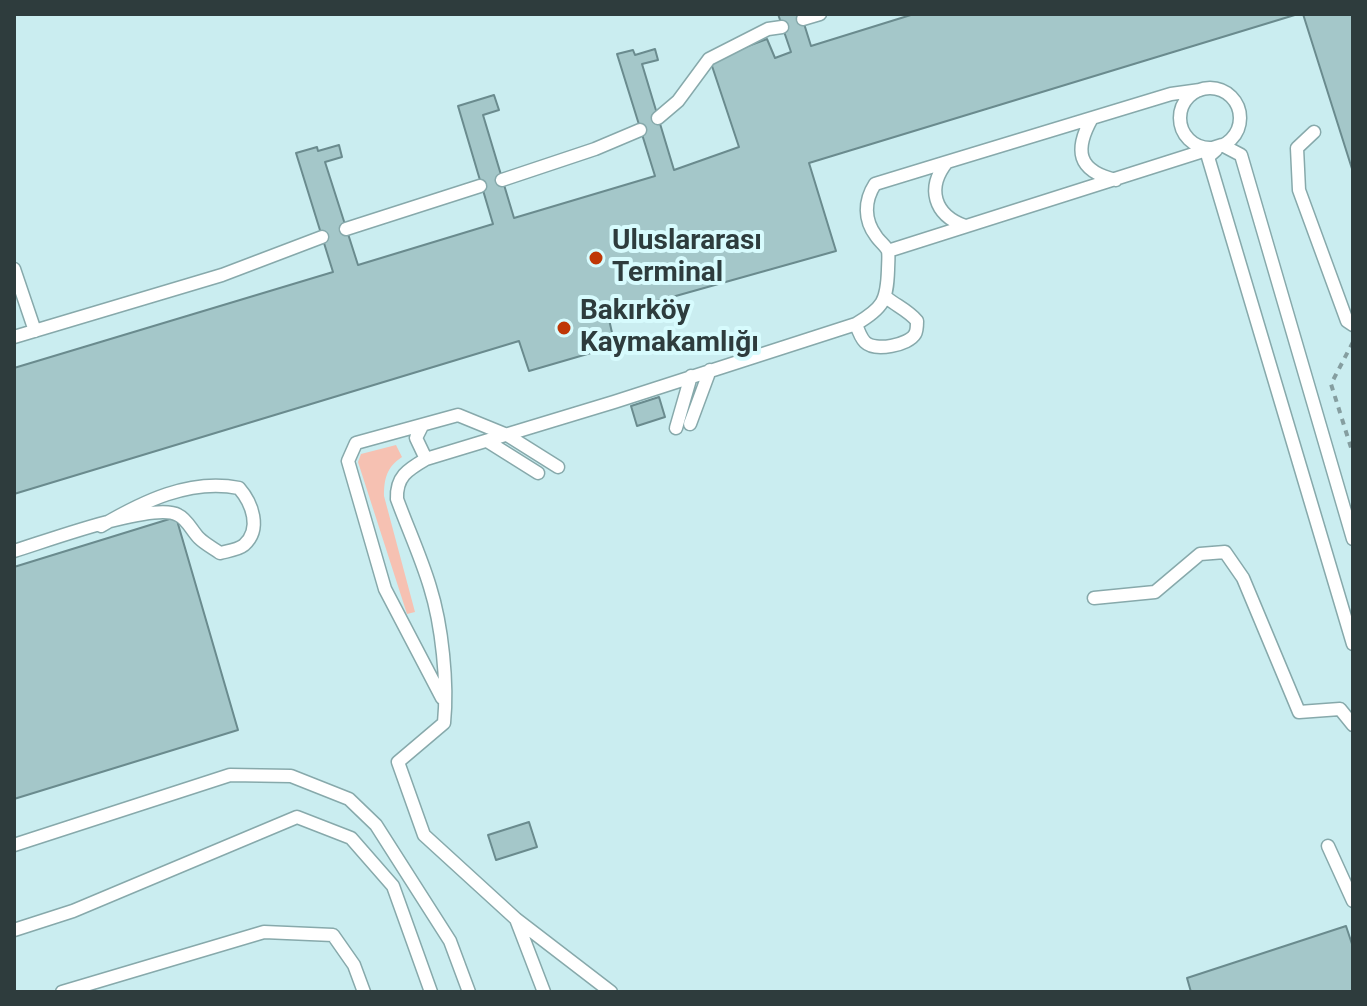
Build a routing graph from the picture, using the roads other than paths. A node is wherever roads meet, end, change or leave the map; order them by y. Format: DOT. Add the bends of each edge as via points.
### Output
graph roads {
  1 [pos="820,14"];
  2 [pos="803,19"];
  3 [pos="782,27"];
  4 [pos="1200,90"];
  5 [pos="658,118"];
  6 [pos="1092,118"];
  7 [pos="640,130"];
  8 [pos="1314,132"];
  9 [pos="1222,145"];
  10 [pos="947,162"];
  11 [pos="502,180"];
  12 [pos="1116,180"];
  13 [pos="480,186"];
  14 [pos="965,226"];
  15 [pos="346,229"];
  16 [pos="322,237"];
  17 [pos="888,251"];
  18 [pos="14,269"];
  19 [pos="887,298"];
  20 [pos="856,324"];
  21 [pos="1353,325"];
  22 [pos="35,331"];
  23 [pos="14,337"];
  24 [pos="710,370"];
  25 [pos="691,376"];
  26 [pos="690,424"];
  27 [pos="422,426"];
  28 [pos="676,428"];
  29 [pos="507,435"];
  30 [pos="487,441"];
  31 [pos="426,459"];
  32 [pos="558,467"];
  33 [pos="538,473"];
  34 [pos="101,526"];
  35 [pos="1353,539"];
  36 [pos="14,551"];
  37 [pos="1094,598"];
  38 [pos="1353,644"];
  39 [pos="446,704"];
  40 [pos="1353,725"];
  41 [pos="14,845"];
  42 [pos="1328,846"];
  43 [pos="1353,901"];
  44 [pos="516,919"];
  45 [pos="14,930"];
  46 [pos="62,992"];
  47 [pos="364,992"];
  48 [pos="431,992"];
  49 [pos="469,992"];
  50 [pos="544,992"];
  51 [pos="611,992"];
  1 -- 2 [label="lane"];
  3 -- 5 [label="lane" via="709,59 678,101"];
  4 -- 6 [label="lane"];
  4 -- 9 [label="lane" via="1221,90 1236,103 1240,123"];
  4 -- 9 [label="lane" via="1185,101 1182,128 1203,147"];
  6 -- 10 [label="lane"];
  6 -- 12 [label="lane" via="1080,145 1085,165"];
  7 -- 11 [label="lane"];
  8 -- 21 [label="lane" via="1297,148 1299,190 1347,321"];
  9 -- 12 [label="lane"];
  9 -- 35 [label="lane" via="1241,155"];
  9 -- 38 [label="lane" via="1208,157"];
  10 -- 14 [label="lane" via="939,172 936,199 942,213"];
  10 -- 17 [label="lane" via="875,184 866,206 868,221"];
  12 -- 14 [label="lane"];
  13 -- 15 [label="lane"];
  14 -- 17 [label="lane"];
  16 -- 22 [label="lane" via="222,275"];
  17 -- 19 [label="lane"];
  18 -- 22 [label="lane"];
  19 -- 20 [label="lane"];
  19 -- 20 [label="lane" via="917,321 912,338 882,349 872,347"];
  20 -- 24 [label="lane"];
  22 -- 23 [label="lane"];
  24 -- 25 [label="lane"];
  24 -- 26 [label="lane"];
  25 -- 28 [label="lane"];
  25 -- 29 [label="lane"];
  27 -- 29 [label="lane" via="458,415"];
  27 -- 31 [label="lane" via="416,438"];
  27 -- 39 [label="lane" via="356,443 348,461 385,589"];
  29 -- 30 [label="lane"];
  29 -- 32 [label="lane"];
  30 -- 31 [label="lane"];
  30 -- 33 [label="lane"];
  31 -- 39 [label="lane" via="401,475 396,489 431,589"];
  34 -- 34 [label="lane" via="167,511 181,516 220,553 242,547 252,533 253,515 239,488 204,485 140,503"];
  34 -- 36 [label="lane"];
  37 -- 40 [label="lane" via="1155,592 1200,554 1225,552 1243,578 1299,712 1340,709"];
  39 -- 44 [label="lane" via="444,723 398,762 424,835"];
  41 -- 49 [label="lane" via="230,775 291,776 349,799 376,825 450,941"];
  42 -- 43 [label="lane"];
  44 -- 50 [label="lane"];
  44 -- 51 [label="lane"];
  45 -- 48 [label="lane" via="73,911 297,817 351,838 393,886"];
  46 -- 47 [label="lane" via="264,932 333,935 354,965"];
}
